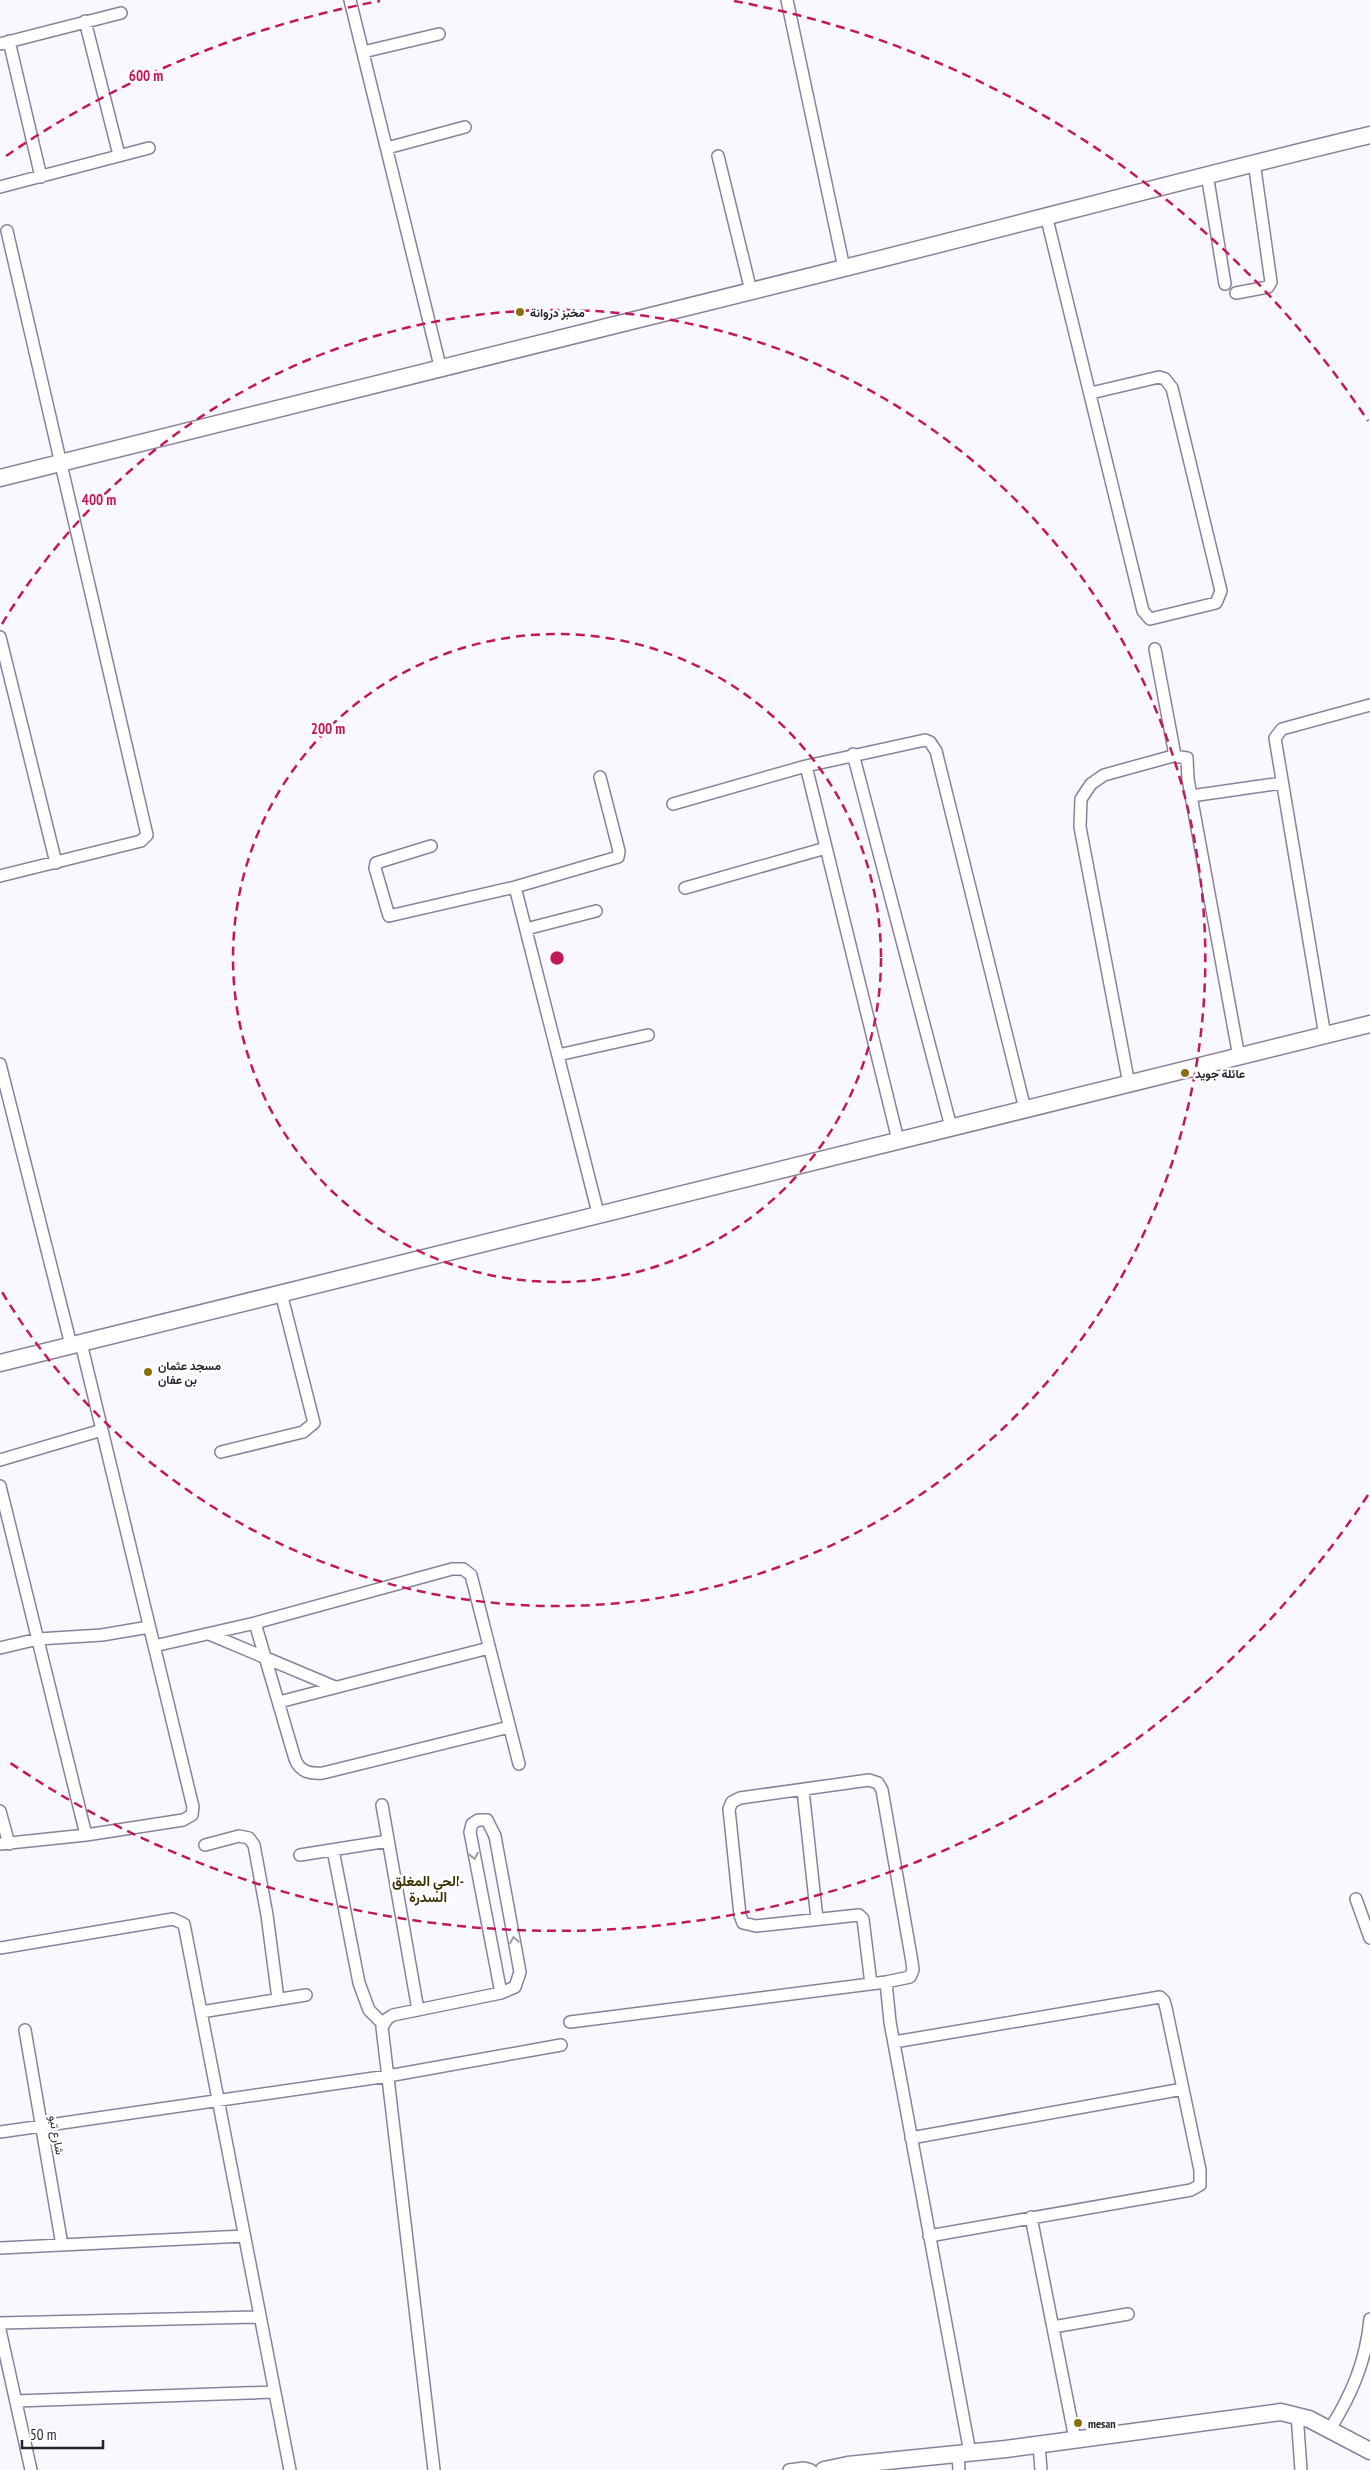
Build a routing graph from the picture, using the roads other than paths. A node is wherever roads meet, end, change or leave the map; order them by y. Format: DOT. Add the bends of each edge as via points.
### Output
graph roads {
  1 [pos="350,0"];
  2 [pos="787,0"];
  3 [pos="121,13"];
  4 [pos="85,21"];
  5 [pos="439,34"];
  6 [pos="4,43"];
  7 [pos="363,52"];
  8 [pos="465,127"];
  9 [pos="1370,135"];
  10 [pos="148,148"];
  11 [pos="386,148"];
  12 [pos="120,155"];
  13 [pos="718,156"];
  14 [pos="1254,162"];
  15 [pos="1207,174"];
  16 [pos="40,177"];
  17 [pos="0,187"];
  18 [pos="1046,216"];
  19 [pos="7,232"];
  20 [pos="844,268"];
  21 [pos="1225,284"];
  22 [pos="751,290"];
  23 [pos="1236,294"];
  24 [pos="440,366"];
  25 [pos="1091,393"];
  26 [pos="59,463"];
  27 [pos="0,478"];
  28 [pos="0,638"];
  29 [pos="1155,648"];
  30 [pos="1370,705"];
  31 [pos="854,754"];
  32 [pos="1173,756"];
  33 [pos="806,766"];
  34 [pos="600,777"];
  35 [pos="1282,784"];
  36 [pos="1191,796"];
  37 [pos="673,804"];
  38 [pos="431,846"];
  39 [pos="826,848"];
  40 [pos="56,863"];
  41 [pos="0,876"];
  42 [pos="515,887"];
  43 [pos="685,888"];
  44 [pos="596,910"];
  45 [pos="526,929"];
  46 [pos="1370,1024"];
  47 [pos="648,1035"];
  48 [pos="1325,1036"];
  49 [pos="558,1055"];
  50 [pos="1239,1057"];
  51 [pos="1,1071"];
  52 [pos="1129,1084"];
  53 [pos="1026,1109"];
  54 [pos="951,1127"];
  55 [pos="898,1140"];
  56 [pos="598,1213"];
  57 [pos="281,1293"];
  58 [pos="76,1344"];
  59 [pos="0,1363"];
  60 [pos="102,1430"];
  61 [pos="221,1452"];
  62 [pos="0,1460"];
  63 [pos="0,1486"];
  64 [pos="255,1623"];
  65 [pos="149,1627"];
  66 [pos="209,1634"];
  67 [pos="38,1639"];
  68 [pos="154,1646"];
  69 [pos="0,1648"];
  70 [pos="489,1648"];
  71 [pos="266,1658"];
  72 [pos="335,1687"];
  73 [pos="279,1702"];
  74 [pos="509,1727"];
  75 [pos="519,1764"];
  76 [pos="803,1790"];
  77 [pos="382,1805"];
  78 [pos="0,1811"];
  79 [pos="86,1835"];
  80 [pos="388,1841"];
  81 [pos="4,1844"];
  82 [pos="205,1845"];
  83 [pos="333,1850"];
  84 [pos="300,1855"];
  85 [pos="1356,1899"];
  86 [pos="817,1919"];
  87 [pos="1370,1938"];
  88 [pos="0,1948"];
  89 [pos="886,1982"];
  90 [pos="871,1984"];
  91 [pos="501,1993"];
  92 [pos="306,1995"];
  93 [pos="278,1999"];
  94 [pos="418,2010"];
  95 [pos="201,2012"];
  96 [pos="570,2022"];
  97 [pos="383,2024"];
  98 [pos="25,2030"];
  99 [pos="894,2042"];
  100 [pos="562,2045"];
  101 [pos="388,2076"];
  102 [pos="1183,2089"];
  103 [pos="217,2101"];
  104 [pos="41,2127"];
  105 [pos="0,2132"];
  106 [pos="911,2138"];
  107 [pos="1031,2217"];
  108 [pos="244,2236"];
  109 [pos="929,2236"];
  110 [pos="62,2245"];
  111 [pos="0,2248"];
  112 [pos="1128,2314"];
  113 [pos="260,2317"];
  114 [pos="1370,2319"];
  115 [pos="0,2323"];
  116 [pos="1053,2327"];
  117 [pos="0,2330"];
  118 [pos="274,2392"];
  119 [pos="16,2401"];
  120 [pos="1297,2414"];
  121 [pos="1330,2429"];
  122 [pos="1075,2439"];
  123 [pos="1039,2445"];
  124 [pos="1370,2451"];
  125 [pos="962,2459"];
  126 [pos="31,2470"];
  127 [pos="290,2470"];
  128 [pos="434,2470"];
  129 [pos="790,2470"];
  130 [pos="811,2470"];
  131 [pos="824,2470"];
  132 [pos="1041,2470"];
  133 [pos="1301,2470"];
  1 -- 7 [label="street"];
  2 -- 20 [label="street"];
  3 -- 4 [label="street"];
  4 -- 6 [label="street"];
  4 -- 12 [label="street"];
  5 -- 7 [label="street"];
  6 -- 16 [label="street"];
  7 -- 11 [label="street"];
  8 -- 11 [label="street"];
  9 -- 14 [label="street"];
  10 -- 12 [label="street"];
  11 -- 24 [label="street"];
  12 -- 16 [label="street"];
  13 -- 22 [label="street"];
  14 -- 15 [label="street"];
  14 -- 23 [label="street" via="1271,282 1268,288"];
  15 -- 18 [label="street"];
  15 -- 21 [label="street"];
  16 -- 17 [label="street"];
  18 -- 20 [label="street"];
  18 -- 25 [label="street"];
  19 -- 26 [label="street"];
  20 -- 22 [label="street"];
  22 -- 24 [label="street"];
  24 -- 26 [label="street"];
  25 -- 25 [label="street" via="1146,617 1150,619 1216,603 1221,591 1172,388 1159,377"];
  26 -- 27 [label="street"];
  26 -- 40 [label="street" via="147,834 141,841"];
  28 -- 40 [label="street"];
  29 -- 32 [label="street"];
  30 -- 35 [label="street" via="1277,732 1274,738"];
  31 -- 33 [label="street"];
  31 -- 53 [label="street" via="917,740 930,742 936,751"];
  31 -- 54 [label="street"];
  32 -- 36 [label="street" via="1186,758"];
  32 -- 52 [label="street" via="1104,775 1091,784 1081,799 1080,827"];
  33 -- 37 [label="street"];
  33 -- 39 [label="street"];
  34 -- 42 [label="street" via="618,857"];
  35 -- 36 [label="street"];
  35 -- 48 [label="street"];
  36 -- 50 [label="street"];
  38 -- 42 [label="street" via="376,863 389,916"];
  39 -- 43 [label="street"];
  39 -- 55 [label="street"];
  40 -- 41 [label="street"];
  42 -- 45 [label="street"];
  44 -- 45 [label="street"];
  45 -- 49 [label="street"];
  46 -- 48 [label="street"];
  47 -- 49 [label="street"];
  48 -- 50 [label="street"];
  49 -- 56 [label="street"];
  50 -- 52 [label="street"];
  51 -- 58 [label="street"];
  52 -- 53 [label="street"];
  53 -- 54 [label="street"];
  54 -- 55 [label="street"];
  55 -- 56 [label="street"];
  56 -- 57 [label="street"];
  57 -- 58 [label="street"];
  57 -- 61 [label="street" via="314,1423 303,1432"];
  58 -- 59 [label="street"];
  58 -- 60 [label="street"];
  60 -- 62 [label="street"];
  60 -- 65 [label="street"];
  63 -- 67 [label="street"];
  64 -- 66 [label="street"];
  64 -- 70 [label="street" via="452,1569 463,1569 471,1574"];
  64 -- 71 [label="street"];
  65 -- 67 [label="street" via="102,1635"];
  65 -- 68 [label="street"];
  66 -- 68 [label="street"];
  66 -- 71 [label="street"];
  67 -- 69 [label="street"];
  67 -- 79 [label="street"];
  68 -- 79 [label="street" via="193,1807 192,1815 183,1820"];
  70 -- 72 [label="street"];
  70 -- 74 [label="street"];
  71 -- 72 [label="street"];
  71 -- 73 [label="street"];
  72 -- 73 [label="street"];
  73 -- 74 [label="street" via="297,1765 314,1774"];
  74 -- 75 [label="street"];
  76 -- 86 [label="street"];
  76 -- 86 [label="street" via="740,1798 732,1802 729,1810 734,1861 740,1915 745,1924 756,1926"];
  76 -- 89 [label="street" via="869,1780 881,1786 913,1970 907,1978"];
  77 -- 80 [label="street"];
  78 -- 81 [label="street"];
  79 -- 81 [label="street"];
  80 -- 83 [label="street"];
  80 -- 94 [label="street"];
  82 -- 93 [label="street" via="239,1836 249,1838 254,1845"];
  83 -- 84 [label="street"];
  83 -- 97 [label="street" via="359,1983 368,2010"];
  85 -- 87 [label="street"];
  86 -- 90 [label="street" via="857,1915 862,1918"];
  88 -- 95 [label="street" via="179,1920 186,1929"];
  89 -- 90 [label="street"];
  89 -- 99 [label="street"];
  90 -- 96 [label="street"];
  91 -- 91 [label="street, one-way" via="515,1988 520,1972 495,1836 487,1820 478,1820 472,1824 470,1832"];
  91 -- 94 [label="street"];
  92 -- 93 [label="street"];
  93 -- 95 [label="street"];
  94 -- 97 [label="street" via="390,2017"];
  95 -- 103 [label="street"];
  97 -- 101 [label="street"];
  98 -- 104 [label="street, شارع تبو"];
  99 -- 102 [label="street" via="1158,1997 1165,2004"];
  99 -- 106 [label="street"];
  100 -- 101 [label="street"];
  101 -- 103 [label="street"];
  101 -- 128 [label="street"];
  102 -- 106 [label="street"];
  102 -- 107 [label="street" via="1200,2170 1198,2186 1157,2197"];
  103 -- 104 [label="street"];
  103 -- 108 [label="street"];
  104 -- 105 [label="street"];
  104 -- 110 [label="street, شارع تبو"];
  106 -- 109 [label="street"];
  107 -- 109 [label="street"];
  107 -- 116 [label="street"];
  108 -- 110 [label="street"];
  108 -- 113 [label="street"];
  109 -- 125 [label="street"];
  110 -- 111 [label="street"];
  112 -- 116 [label="street"];
  113 -- 115 [label="street"];
  113 -- 118 [label="street"];
  114 -- 121 [label="street" via="1359,2374"];
  116 -- 122 [label="street"];
  117 -- 119 [label="street"];
  118 -- 119 [label="street"];
  118 -- 127 [label="street"];
  119 -- 126 [label="street"];
  120 -- 121 [label="street"];
  120 -- 122 [label="street" via="1276,2412"];
  120 -- 133 [label="street"];
  121 -- 124 [label="street"];
  122 -- 123 [label="street"];
  123 -- 125 [label="street"];
  123 -- 132 [label="street"];
  125 -- 131 [label="street" via="848,2465"];
  129 -- 130 [label="street"];
}
